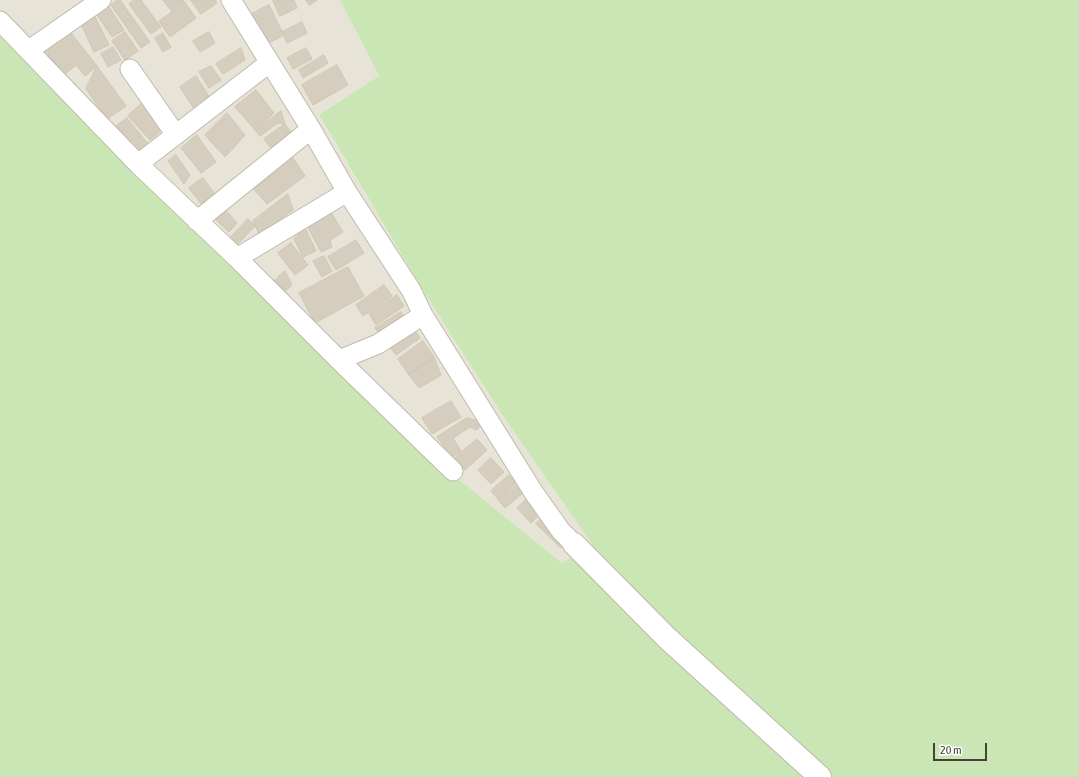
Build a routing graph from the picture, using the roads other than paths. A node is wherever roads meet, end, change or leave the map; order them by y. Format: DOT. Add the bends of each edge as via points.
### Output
graph roads {
  1 [pos="100,0"];
  2 [pos="231,0"];
  3 [pos="0,21"];
  4 [pos="29,50"];
  5 [pos="270,63"];
  6 [pos="130,69"];
  7 [pos="311,130"];
  8 [pos="176,135"];
  9 [pos="138,164"];
  10 [pos="347,192"];
  11 [pos="197,221"];
  12 [pos="237,258"];
  13 [pos="423,315"];
  14 [pos="339,360"];
  15 [pos="453,470"];
  16 [pos="574,544"];
  17 [pos="820,777"];
  1 -- 4 [label="street"];
  2 -- 5 [label="street"];
  3 -- 4 [label="street"];
  4 -- 9 [label="street"];
  5 -- 7 [label="street"];
  5 -- 8 [label="street"];
  6 -- 8 [label="street"];
  7 -- 10 [label="street"];
  7 -- 11 [label="street"];
  8 -- 9 [label="street"];
  9 -- 11 [label="street"];
  10 -- 12 [label="street"];
  10 -- 13 [label="street" via="411,290"];
  11 -- 12 [label="street"];
  12 -- 14 [label="street"];
  13 -- 14 [label="street" via="378,344"];
  13 -- 16 [label="street" via="534,493 561,531"];
  14 -- 15 [label="street"];
  16 -- 17 [label="street" via="667,638"];
}
